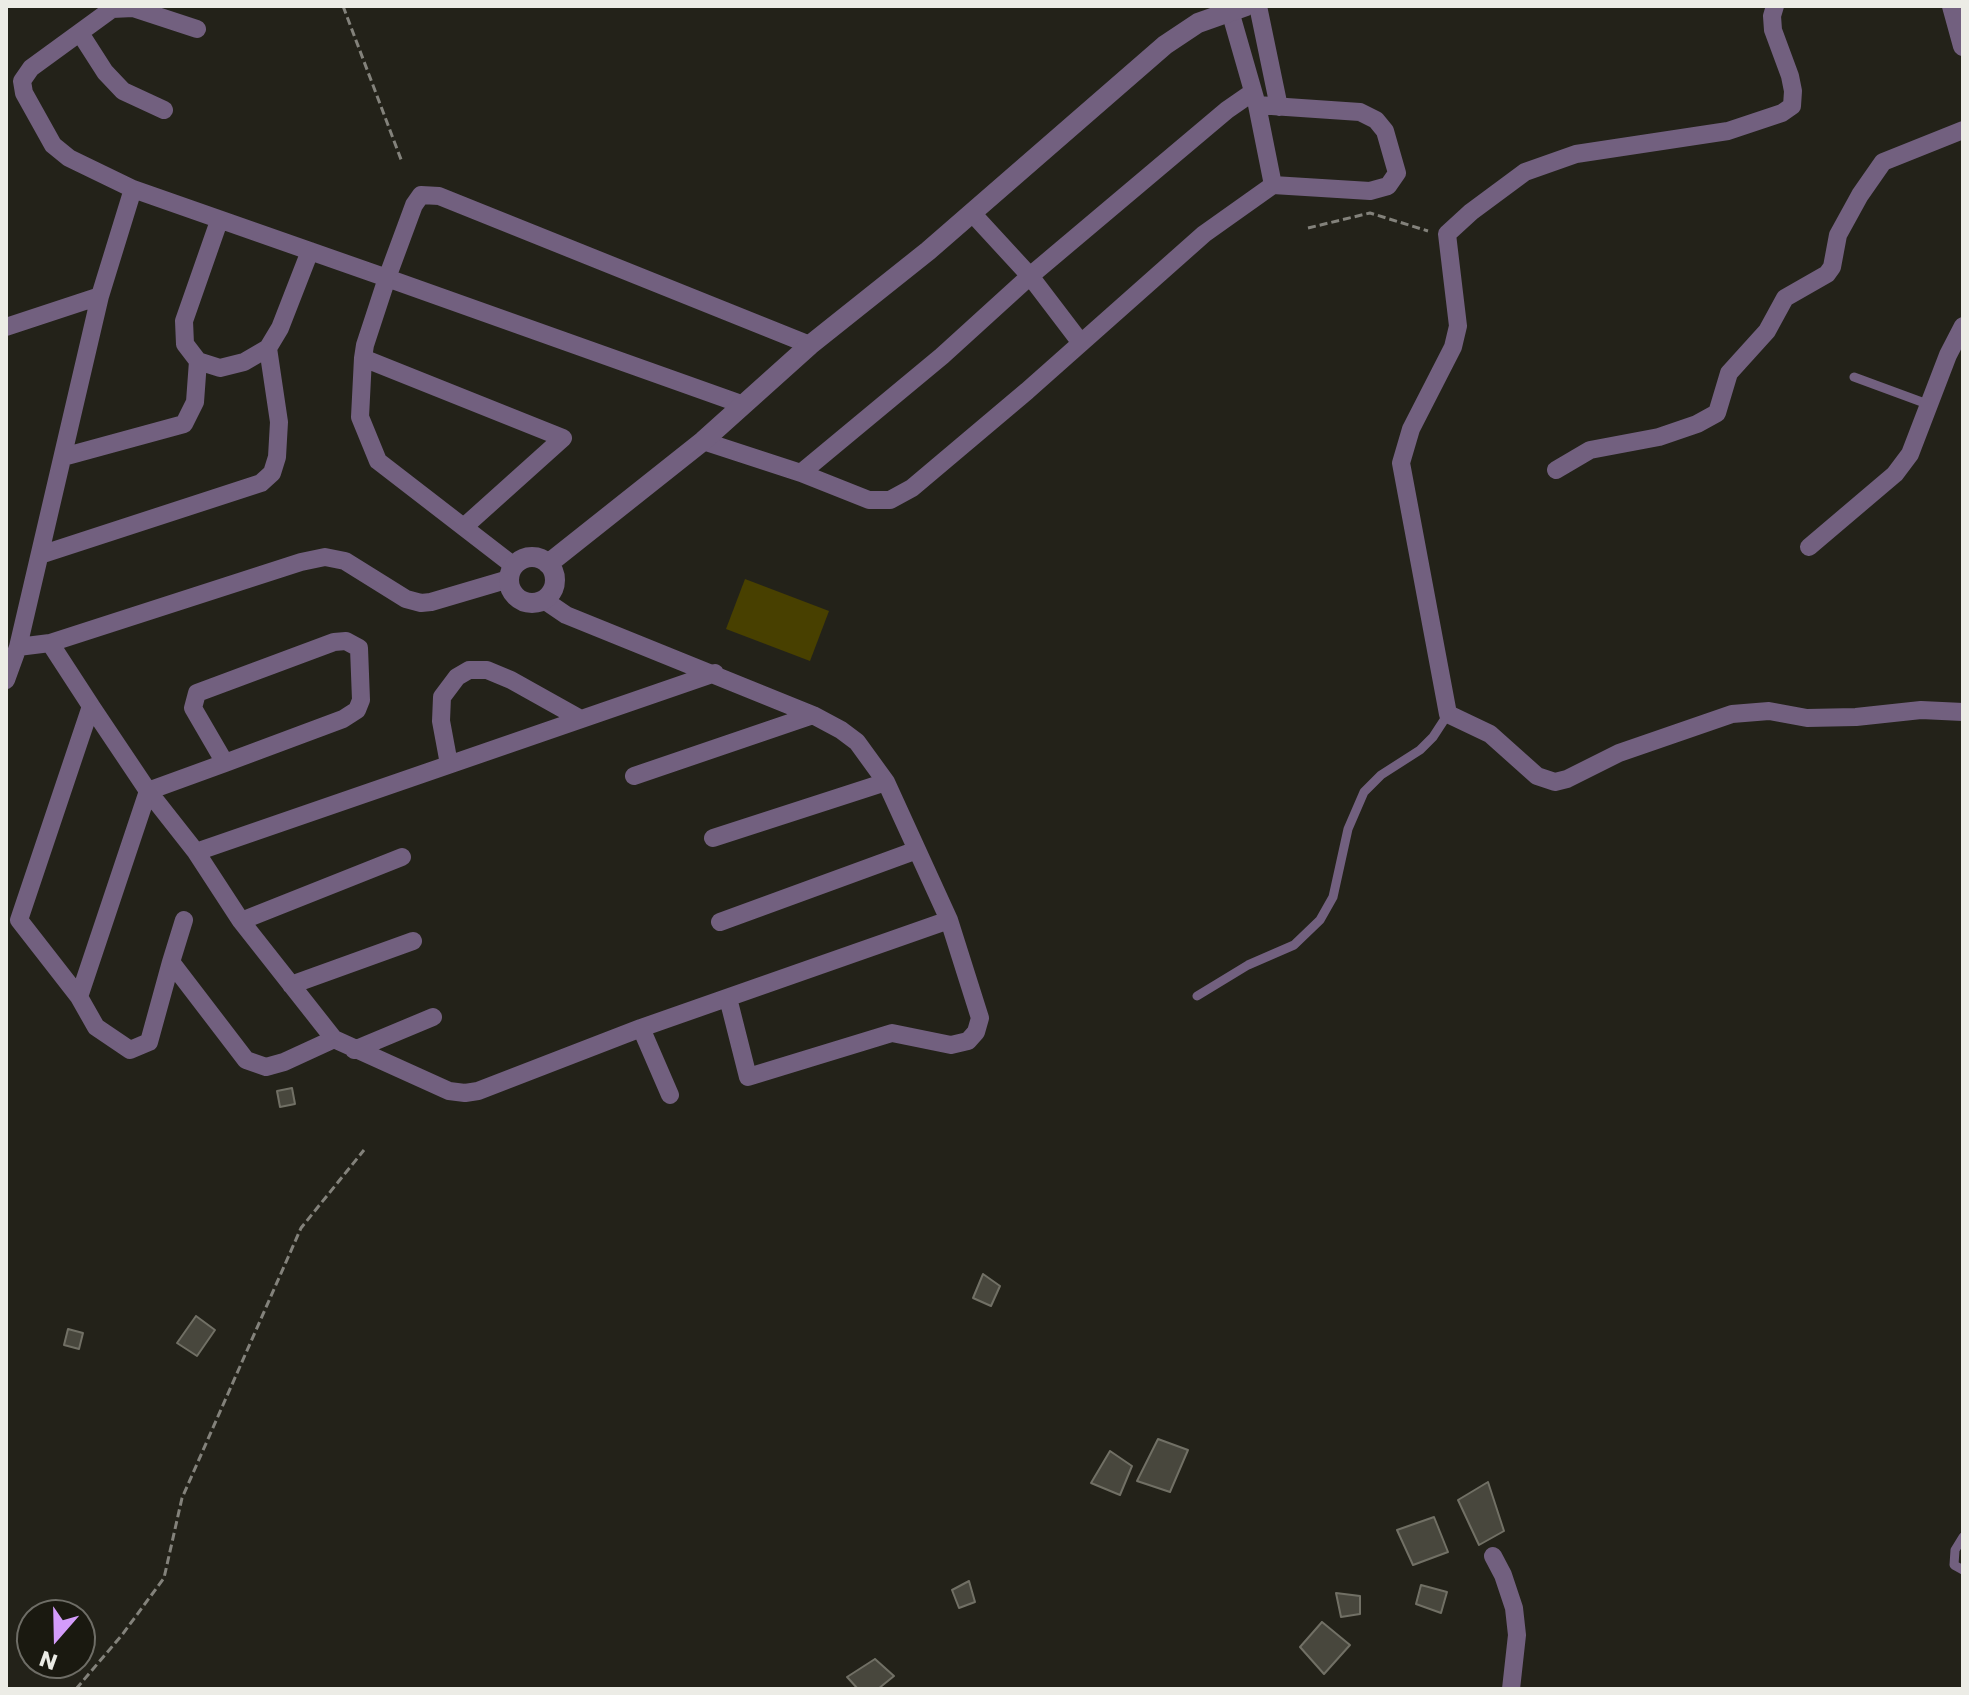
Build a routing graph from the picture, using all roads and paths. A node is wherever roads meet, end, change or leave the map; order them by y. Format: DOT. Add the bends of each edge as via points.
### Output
graph roads {
  1 [pos="343,6"];
  2 [pos="1258,6"];
  3 [pos="1775,6"];
  4 [pos="1952,6"];
  5 [pos="1238,8"];
  6 [pos="197,29"];
  7 [pos="80,33"];
  8 [pos="1963,46"];
  9 [pos="1255,98"];
  10 [pos="1279,107"];
  11 [pos="164,110"];
  12 [pos="1963,130"];
  13 [pos="402,162"];
  14 [pos="1273,185"];
  15 [pos="133,189"];
  16 [pos="972,213"];
  17 [pos="219,221"];
  18 [pos="1308,228"];
  19 [pos="1447,234"];
  20 [pos="310,251"];
  21 [pos="1030,276"];
  22 [pos="387,278"];
  23 [pos="100,296"];
  24 [pos="1963,326"];
  25 [pos="6,327"];
  26 [pos="1081,343"];
  27 [pos="810,345"];
  28 [pos="268,348"];
  29 [pos="363,358"];
  30 [pos="198,361"];
  31 [pos="1854,377"];
  32 [pos="741,404"];
  33 [pos="1930,405"];
  34 [pos="703,441"];
  35 [pos="63,457"];
  36 [pos="1556,470"];
  37 [pos="801,473"];
  38 [pos="465,526"];
  39 [pos="1809,547"];
  40 [pos="40,555"];
  41 [pos="548,564"];
  42 [pos="511,573"];
  43 [pos="544,600"];
  44 [pos="50,643"];
  45 [pos="18,647"];
  46 [pos="715,673"];
  47 [pos="6,680"];
  48 [pos="91,706"];
  49 [pos="1963,712"];
  50 [pos="1448,714"];
  51 [pos="813,715"];
  52 [pos="579,718"];
  53 [pos="225,763"];
  54 [pos="449,764"];
  55 [pos="634,776"];
  56 [pos="886,782"];
  57 [pos="148,791"];
  58 [pos="713,838"];
  59 [pos="917,850"];
  60 [pos="196,852"];
  61 [pos="402,857"];
  62 [pos="184,920"];
  63 [pos="949,920"];
  64 [pos="241,921"];
  65 [pos="720,922"];
  66 [pos="413,941"];
  67 [pos="171,962"];
  68 [pos="291,985"];
  69 [pos="1197,996"];
  70 [pos="79,997"];
  71 [pos="728,998"];
  72 [pos="433,1017"];
  73 [pos="641,1028"];
  74 [pos="334,1039"];
  75 [pos="354,1050"];
  76 [pos="670,1095"];
  77 [pos="364,1150"];
  78 [pos="1963,1537"];
  79 [pos="1493,1556"];
  80 [pos="1963,1570"];
  81 [pos="76,1689"];
  82 [pos="1511,1689"];
  1 -- 13 [label="path"];
  2 -- 10 [label="street"];
  3 -- 19 [label="street" via="1773,30 1793,91 1792,106 1782,113 1728,131 1576,154 1538,167"];
  4 -- 8 [label="street"];
  5 -- 9 [label="street"];
  5 -- 16 [label="street" via="1198,23 1165,45"];
  6 -- 7 [label="street" via="133,8 112,9"];
  7 -- 11 [label="street" via="123,91"];
  7 -- 15 [label="street" via="31,68 22,81 24,93 53,145"];
  9 -- 10 [label="street"];
  9 -- 14 [label="street"];
  9 -- 21 [label="street" via="1227,110"];
  10 -- 14 [label="street" via="1360,112 1376,120 1385,131 1397,173 1388,186 1370,191"];
  12 -- 36 [label="street" via="1883,162 1838,235 1832,267 1785,298 1767,331 1729,373 1717,413 1659,437 1590,450"];
  14 -- 26 [label="street" via="1204,234"];
  15 -- 17 [label="street"];
  15 -- 23 [label="street"];
  16 -- 21 [label="street"];
  16 -- 27 [label="street"];
  17 -- 20 [label="street"];
  17 -- 30 [label="street" via="184,321 185,344"];
  18 -- 19 [label="path" via="1370,213"];
  19 -- 50 [label="street" via="1458,326 1401,463"];
  20 -- 22 [label="street"];
  20 -- 28 [label="street"];
  21 -- 26 [label="street"];
  21 -- 37 [label="street"];
  22 -- 27 [label="street" via="414,205 421,195 439,196"];
  22 -- 29 [label="street"];
  22 -- 32 [label="street"];
  23 -- 25 [label="street"];
  23 -- 35 [label="street"];
  24 -- 33 [label="street"];
  26 -- 37 [label="street" via="912,488 890,500 869,500"];
  27 -- 32 [label="street"];
  28 -- 30 [label="street" via="220,368"];
  28 -- 40 [label="street" via="279,422 277,457 272,473 261,483"];
  29 -- 38 [label="street" via="360,417 378,461"];
  29 -- 38 [label="street" via="563,438"];
  30 -- 35 [label="street" via="195,402 184,424"];
  31 -- 33 [label="lane"];
  32 -- 34 [label="street"];
  33 -- 39 [label="street" via="1910,454 1895,474"];
  34 -- 37 [label="street"];
  34 -- 41 [label="street"];
  35 -- 40 [label="street"];
  38 -- 42 [label="street"];
  40 -- 45 [label="street"];
  41 -- 42 [label="street" via="527,557"];
  41 -- 43 [label="street" via="555,578"];
  42 -- 43 [label="street" via="510,587 519,599"];
  42 -- 44 [label="street" via="421,603 345,561 325,557"];
  43 -- 46 [label="street" via="566,615"];
  44 -- 45 [label="street"];
  44 -- 48 [label="street"];
  45 -- 47 [label="street"];
  46 -- 51 [label="street"];
  46 -- 52 [label="street"];
  48 -- 57 [label="street"];
  48 -- 70 [label="street" via="19,920"];
  49 -- 50 [label="street" via="1807,718 1769,711 1732,714 1619,753 1555,782 1537,776 1490,734"];
  50 -- 69 [label="lane" via="1420,750 1364,792 1348,829 1333,897 1320,920 1294,945"];
  51 -- 55 [label="street"];
  51 -- 56 [label="street" via="857,742"];
  52 -- 54 [label="street"];
  52 -- 54 [label="street" via="511,680 487,670 469,670 442,697"];
  53 -- 53 [label="street" via="357,710 359,648 334,642 197,693 193,708"];
  53 -- 57 [label="street"];
  54 -- 60 [label="street"];
  56 -- 58 [label="street"];
  56 -- 59 [label="street"];
  57 -- 60 [label="street"];
  57 -- 70 [label="street"];
  59 -- 63 [label="street"];
  59 -- 65 [label="street"];
  60 -- 64 [label="street"];
  61 -- 64 [label="street"];
  62 -- 67 [label="street"];
  63 -- 71 [label="street"];
  63 -- 71 [label="street" via="980,1018 968,1041 951,1045 892,1033 748,1077"];
  64 -- 68 [label="street"];
  66 -- 68 [label="street"];
  67 -- 70 [label="street" via="149,1042 130,1050 96,1027"];
  67 -- 74 [label="street" via="246,1060 266,1067"];
  68 -- 74 [label="street"];
  71 -- 73 [label="street"];
  72 -- 75 [label="street"];
  73 -- 75 [label="street" via="465,1093"];
  73 -- 76 [label="street"];
  74 -- 75 [label="street"];
  77 -- 81 [label="path" via="301,1228 182,1498 164,1578"];
  78 -- 80 [label="lane" via="1954,1565"];
  79 -- 82 [label="street" via="1514,1608"];
}
